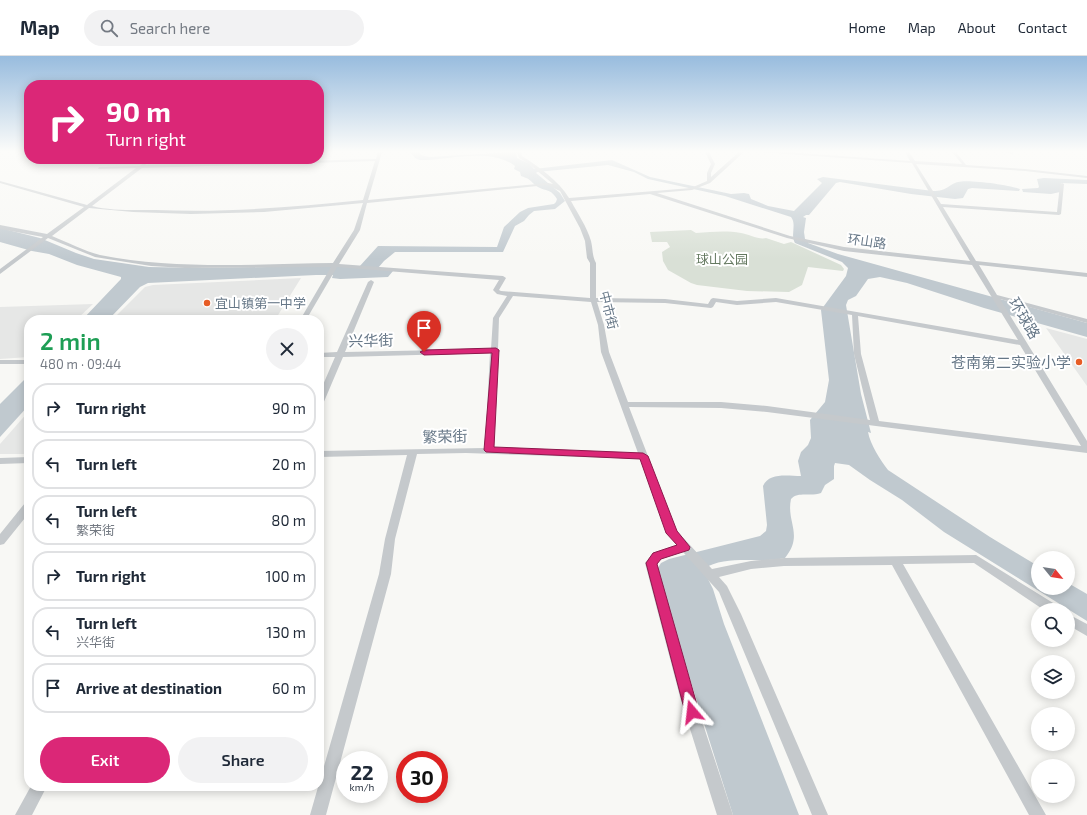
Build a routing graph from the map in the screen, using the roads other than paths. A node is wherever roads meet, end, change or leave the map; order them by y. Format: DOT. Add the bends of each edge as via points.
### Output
graph roads {
  1 [pos="20,187"];
  2 [pos="113,187"];
  3 [pos="370,187"];
  4 [pos="509,187"];
  5 [pos="556,187"];
  6 [pos="559,187"];
  7 [pos="698,187"];
  8 [pos="929,187"];
  9 [pos="1062,187"];
  10 [pos="651,193"];
  11 [pos="566,197"];
  12 [pos="366,201"];
  13 [pos="939,204"];
  14 [pos="88,206"];
  15 [pos="0,227"];
  16 [pos="46,238"];
  17 [pos="976,264"];
  18 [pos="335,265"];
  19 [pos="1,270"];
  20 [pos="1087,275"];
  21 [pos="370,282"];
  22 [pos="511,294"];
  23 [pos="995,297"];
  24 [pos="592,300"];
  25 [pos="852,313"];
  26 [pos="306,315"];
  27 [pos="1087,321"];
  28 [pos="1024,343"];
  29 [pos="496,350"];
  30 [pos="340,354"];
  31 [pos="324,355"];
  32 [pos="0,362"];
  33 [pos="24,362"];
  34 [pos="324,392"];
  35 [pos="624,404"];
  36 [pos="874,421"];
  37 [pos="1087,449"];
  38 [pos="489,450"];
  39 [pos="413,451"];
  40 [pos="324,454"];
  41 [pos="643,456"];
  42 [pos="24,460"];
  43 [pos="0,461"];
  44 [pos="24,512"];
  45 [pos="0,541"];
  46 [pos="686,548"];
  47 [pos="895,560"];
  48 [pos="708,572"];
  49 [pos="1043,603"];
  50 [pos="1075,623"];
  51 [pos="1087,631"];
  52 [pos="36,791"];
  53 [pos="23,815"];
  54 [pos="318,815"];
  55 [pos="725,815"];
  56 [pos="820,815"];
  57 [pos="1038,815"];
  1 -- 14 [label="street"];
  2 -- 14 [label="street"];
  3 -- 12 [label="street"];
  4 -- 12 [label="street"];
  5 -- 11 [label="street"];
  6 -- 11 [label="street"];
  7 -- 10 [label="street"];
  8 -- 13 [label="street, 环球路"];
  9 -- 13 [label="street" via="1059,214"];
  10 -- 11 [label="street"];
  10 -- 17 [label="street, 环山路" via="811,242 864,253"];
  11 -- 24 [label="street, 中市街" via="588,241 593,263"];
  12 -- 14 [label="street" via="228,213 148,212"];
  12 -- 18 [label="street" via="357,230"];
  13 -- 17 [label="street, 环球路"];
  14 -- 16 [label="street"];
  15 -- 16 [label="street"];
  16 -- 18 [label="street" via="92,254 151,264"];
  16 -- 19 [label="street"];
  17 -- 20 [label="street, 环山路"];
  17 -- 23 [label="street, 环球路"];
  18 -- 22 [label="street" via="503,278 496,290"];
  18 -- 26 [label="street"];
  21 -- 30 [label="street"];
  22 -- 24 [label="street"];
  22 -- 29 [label="street" via="496,318"];
  23 -- 27 [label="street"];
  23 -- 28 [label="street, 环球路"];
  24 -- 25 [label="street" via="711,306 713,300 737,303 770,300"];
  24 -- 35 [label="street, 中市街" via="601,325 605,352"];
  25 -- 28 [label="street"];
  25 -- 36 [label="street" via="865,390"];
  28 -- 37 [label="street, 环球路"];
  29 -- 30 [label="street, 兴华街"];
  29 -- 38 [label="street"];
  30 -- 31 [label="street, 兴华街"];
  30 -- 34 [label="street"];
  32 -- 33 [label="street"];
  35 -- 36 [label="street" via="721,405"];
  35 -- 41 [label="street, 中市街"];
  36 -- 37 [label="street"];
  38 -- 39 [label="street, 繁荣街"];
  38 -- 41 [label="street, 繁荣街"];
  39 -- 40 [label="street, 繁荣街"];
  39 -- 54 [label="street" via="390,539 385,574"];
  41 -- 46 [label="street, 中市街" via="672,533"];
  42 -- 43 [label="street"];
  44 -- 45 [label="street"];
  46 -- 48 [label="street, 中市街"];
  46 -- 55 [label="street" via="657,556 651,563 687,697"];
  47 -- 48 [label="street" via="784,562"];
  47 -- 49 [label="street" via="976,559"];
  47 -- 57 [label="street"];
  48 -- 56 [label="street, 中市街" via="723,589 736,614"];
  50 -- 51 [label="street"];
  52 -- 53 [label="street"];
}
